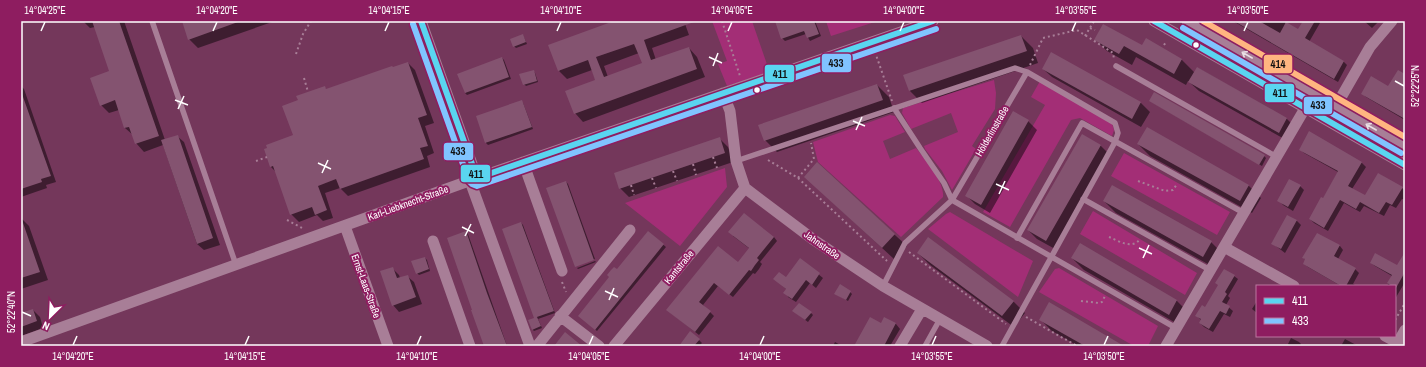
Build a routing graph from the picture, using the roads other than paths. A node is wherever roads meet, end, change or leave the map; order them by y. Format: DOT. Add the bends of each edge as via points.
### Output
graph roads {
  1 [pos="152,21"];
  2 [pos="421,21"];
  3 [pos="933,21"];
  4 [pos="1154,21"];
  5 [pos="1187,21"];
  6 [pos="1392,21"];
  7 [pos="1116,66"];
  8 [pos="1027,72"];
  9 [pos="723,93"];
  10 [pos="1314,93"];
  11 [pos="1336,106"];
  12 [pos="1306,107"];
  13 [pos="894,108"];
  14 [pos="1328,120"];
  15 [pos="1115,142"];
  16 [pos="1405,146"];
  17 [pos="1277,157"];
  18 [pos="736,161"];
  19 [pos="523,162"];
  20 [pos="1405,165"];
  21 [pos="474,180"];
  22 [pos="745,188"];
  23 [pos="1083,199"];
  24 [pos="952,200"];
  25 [pos="1244,213"];
  26 [pos="345,226"];
  27 [pos="630,230"];
  28 [pos="1017,238"];
  29 [pos="433,241"];
  30 [pos="1224,247"];
  31 [pos="1051,257"];
  32 [pos="236,265"];
  33 [pos="1210,270"];
  34 [pos="562,271"];
  35 [pos="1292,285"];
  36 [pos="883,286"];
  37 [pos="922,309"];
  38 [pos="560,316"];
  39 [pos="940,319"];
  40 [pos="1176,328"];
  41 [pos="1390,337"];
  42 [pos="1401,339"];
  43 [pos="21,342"];
  44 [pos="388,346"];
  45 [pos="470,346"];
  46 [pos="530,346"];
  47 [pos="536,346"];
  48 [pos="599,346"];
  49 [pos="614,346"];
  50 [pos="900,346"];
  51 [pos="925,346"];
  52 [pos="987,346"];
  53 [pos="1002,346"];
  54 [pos="1166,346"];
  1 -- 32 [label="lane"];
  2 -- 21 [label="street"];
  3 -- 9 [label="street, Karl-Liebknecht-Straße"];
  4 -- 12 [label="street"];
  10 -- 5 [label="street, one-way"];
  6 -- 11 [label="street" via="1370,47"];
  7 -- 17 [label="lane"];
  8 -- 13 [label="lane" via="1015,68"];
  8 -- 15 [label="lane" via="1115,123 1118,133"];
  8 -- 24 [label="lane, Hölderlinstraße"];
  9 -- 18 [label="street" via="730,111"];
  9 -- 19 [label="street, Karl-Liebknecht-Straße"];
  10 -- 11 [label="street"];
  10 -- 12 [label="street"];
  11 -- 14 [label="street"];
  16 -- 11 [label="street, one-way"];
  12 -- 14 [label="street"];
  12 -- 17 [label="street"];
  13 -- 18 [label="lane"];
  13 -- 24 [label="lane" via="944,183"];
  14 -- 20 [label="street"];
  15 -- 23 [label="lane"];
  15 -- 25 [label="lane"];
  15 -- 28 [label="lane" via="1082,123"];
  17 -- 25 [label="street"];
  18 -- 22 [label="street"];
  19 -- 21 [label="street, Karl-Liebknecht-Straße"];
  19 -- 34 [label="street"];
  21 -- 26 [label="street, Karl-Liebknecht-Straße"];
  21 -- 46 [label="street"];
  22 -- 36 [label="street, Jahnstraße" via="814,240"];
  22 -- 49 [label="street, Kantstraße"];
  23 -- 31 [label="lane"];
  23 -- 33 [label="lane"];
  24 -- 28 [label="lane"];
  24 -- 36 [label="lane, Hölderlinstraße" via="903,247"];
  25 -- 30 [label="street"];
  26 -- 32 [label="street, Karl-Liebknecht-Straße"];
  26 -- 44 [label="street, Ernst-Laas-Straße"];
  27 -- 38 [label="street"];
  28 -- 31 [label="lane"];
  29 -- 45 [label="street"];
  30 -- 33 [label="street"];
  30 -- 35 [label="street"];
  31 -- 40 [label="lane"];
  31 -- 53 [label="lane"];
  32 -- 43 [label="street, Karl-Liebknecht-Straße"];
  33 -- 40 [label="street"];
  36 -- 37 [label="street, Jahnstraße"];
  37 -- 39 [label="street, Jahnstraße"];
  37 -- 50 [label="street"];
  38 -- 47 [label="street"];
  38 -- 48 [label="street"];
  39 -- 51 [label="lane"];
  39 -- 52 [label="street, Jahnstraße"];
  40 -- 54 [label="street"];
  41 -- 42 [label="street"];
}
